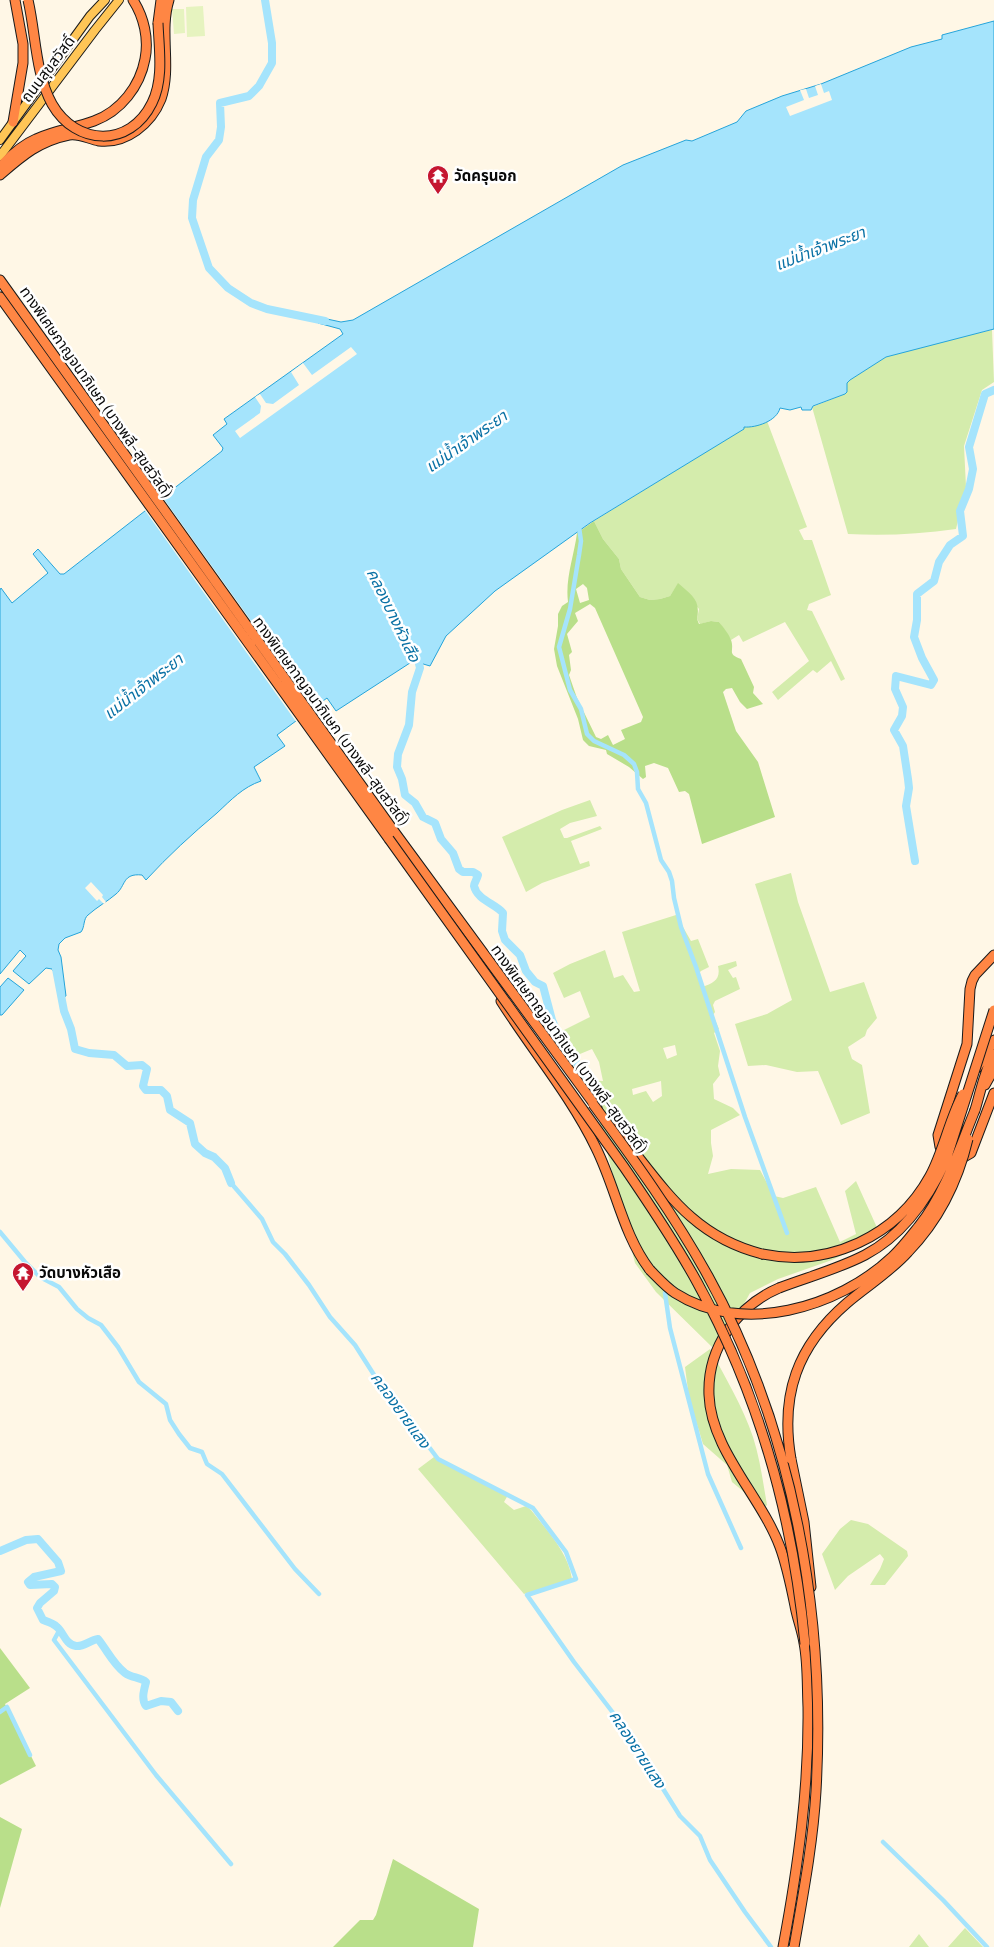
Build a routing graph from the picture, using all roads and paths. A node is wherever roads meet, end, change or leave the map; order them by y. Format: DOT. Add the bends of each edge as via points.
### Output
graph roads {
  1 [pos="15,0"];
  2 [pos="28,0"];
  3 [pos="105,0"];
  4 [pos="120,0"];
  5 [pos="133,0"];
  6 [pos="161,0"];
  7 [pos="169,0"];
  8 [pos="13,122"];
  9 [pos="0,140"];
  10 [pos="0,156"];
  11 [pos="0,167"];
  12 [pos="0,175"];
  13 [pos="0,280"];
  14 [pos="0,296"];
  15 [pos="470,953"];
  16 [pos="994,954"];
  17 [pos="994,1010"];
  18 [pos="994,1040"];
  19 [pos="994,1054"];
  20 [pos="994,1069"];
  21 [pos="972,1077"];
  22 [pos="982,1089"];
  23 [pos="994,1092"];
  24 [pos="593,1104"];
  25 [pos="975,1110"];
  26 [pos="814,1630"];
  27 [pos="804,1644"];
  28 [pos="783,1947"];
  29 [pos="794,1947"];
  1 -- 8 [label="highway" via="23,63"];
  2 -- 6 [label="highway, bridge" via="38,63 52,104 69,124 82,133 95,136 120,133 134,125 152,102 158,87 160,66 158,24"];
  3 -- 8 [label="main road, ถนนสุขสวัสดิ์"];
  4 -- 10 [label="main road, ถนนสุขสวัสดิ์"];
  5 -- 11 [label="highway" via="146,32 146,54 141,77 132,92 109,114 33,140"];
  7 -- 12 [label="highway" via="164,87 149,120 137,131 118,140 99,141 74,135 50,140 30,150"];
  8 -- 9 [label="main road, ถนนสุขสวัสดิ์"];
  13 -- 24 [label="highway, ทางพิเศษกาญจนาภิเษก (บางพลี-สุขสวัสดิ์)" via="384,818"];
  14 -- 15 [label="highway, ทางพิเศษกาญจนาภิเษก (บางพลี-สุขสวัสดิ์), bridge"];
  15 -- 25 [label="highway, bridge" via="583,1124 606,1170 640,1257 673,1292 707,1308 739,1313 788,1310 828,1298 868,1275 892,1257 920,1225 948,1177"];
  15 -- 27 [label="highway, ทางพิเศษกาญจนาภิเษก (บางพลี-สุขสวัสดิ์), bridge" via="652,1207 698,1283 717,1322 756,1413 774,1474 793,1557"];
  16 -- 23 [label="highway" via="975,975 970,989 967,1044 938,1135 940,1147 964,1157 971,1153"];
  17 -- 21 [label="highway, bridge"];
  18 -- 21 [label="highway, bridge"];
  19 -- 22 [label="highway"];
  20 -- 22 [label="highway"];
  21 -- 24 [label="highway, bridge" via="931,1175 905,1210 887,1227 858,1244 799,1258 750,1251 702,1227 670,1197"];
  21 -- 27 [label="highway, bridge" via="946,1160 936,1181 906,1223 867,1254 758,1299 740,1314 713,1360 709,1394 712,1420 724,1447 774,1532 788,1573"];
  22 -- 25 [label="highway"];
  24 -- 26 [label="highway, ทางพิเศษกาญจนาภิเษก (บางพลี-สุขสวัสดิ์), bridge" via="663,1201 704,1269 751,1367 788,1482"];
  25 -- 26 [label="highway, bridge" via="955,1180 930,1227 895,1265 847,1303 822,1328 809,1344 794,1378 787,1412 788,1438 807,1537"];
  26 -- 29 [label="highway, ทางพิเศษกาญจนาภิเษก (บางพลี-สุขสวัสดิ์), bridge" via="819,1709 816,1793"];
  27 -- 28 [label="highway, ทางพิเศษกาญจนาภิเษก (บางพลี-สุขสวัสดิ์)" via="809,1748 798,1861"];
}
